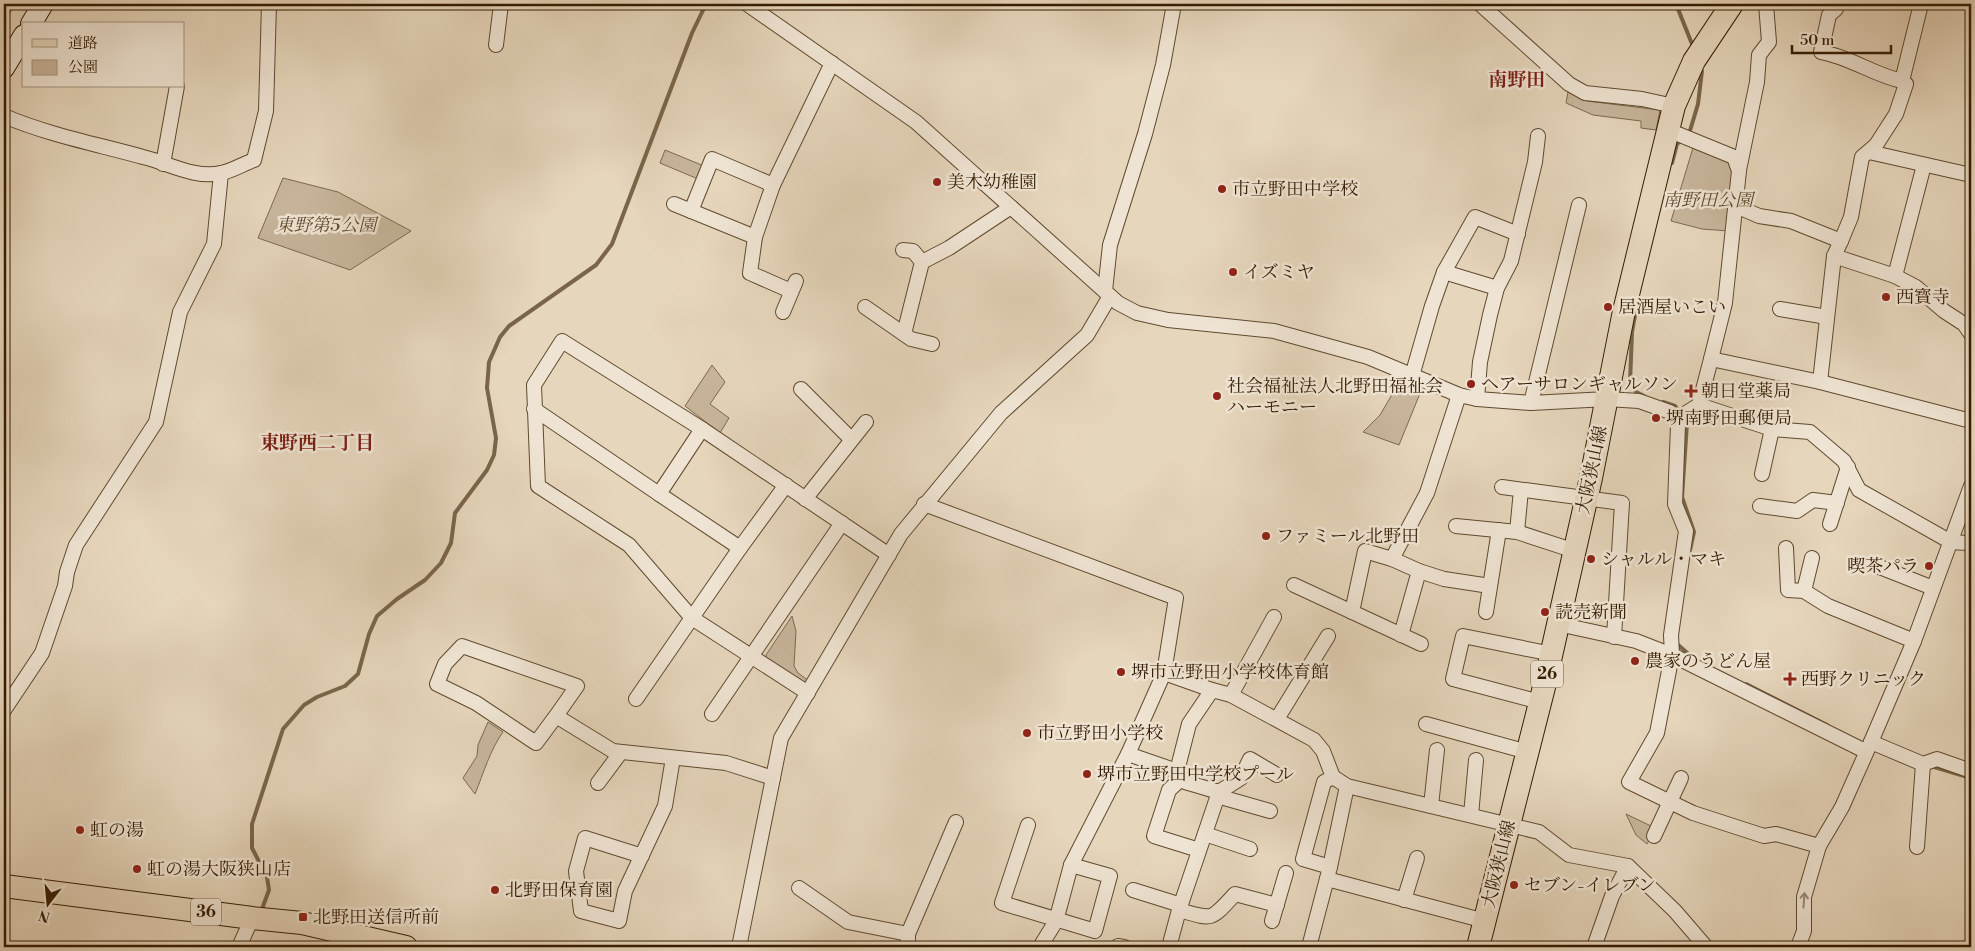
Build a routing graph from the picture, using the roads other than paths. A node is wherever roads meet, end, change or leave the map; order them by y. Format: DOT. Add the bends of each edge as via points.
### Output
graph roads {
  1 [pos="5,4"];
  2 [pos="43,4"];
  3 [pos="269,4"];
  4 [pos="501,4"];
  5 [pos="747,4"];
  6 [pos="1174,4"];
  7 [pos="1480,4"];
  8 [pos="1732,4"];
  9 [pos="1766,4"];
  10 [pos="1837,4"];
  11 [pos="1921,4"];
  12 [pos="4,8"];
  13 [pos="32,22"];
  14 [pos="22,38"];
  15 [pos="496,45"];
  16 [pos="832,63"];
  17 [pos="4,68"];
  18 [pos="1902,81"];
  19 [pos="183,88"];
  20 [pos="1674,106"];
  21 [pos="4,116"];
  22 [pos="1668,130"];
  23 [pos="1538,136"];
  24 [pos="1869,152"];
  25 [pos="163,164"];
  26 [pos="1924,165"];
  27 [pos="1739,171"];
  28 [pos="221,173"];
  29 [pos="1971,176"];
  30 [pos="774,185"];
  31 [pos="674,204"];
  32 [pos="1579,205"];
  33 [pos="1736,206"];
  34 [pos="1011,207"];
  35 [pos="691,211"];
  36 [pos="1518,234"];
  37 [pos="755,237"];
  38 [pos="1841,241"];
  39 [pos="904,250"];
  40 [pos="1834,256"];
  41 [pos="922,262"];
  42 [pos="1444,272"];
  43 [pos="1895,276"];
  44 [pos="1497,288"];
  45 [pos="1107,294"];
  46 [pos="864,307"];
  47 [pos="1780,309"];
  48 [pos="783,312"];
  49 [pos="1826,317"];
  50 [pos="904,334"];
  51 [pos="1971,334"];
  52 [pos="932,344"];
  53 [pos="1711,359"];
  54 [pos="1412,376"];
  55 [pos="1820,382"];
  56 [pos="801,389"];
  57 [pos="1459,395"];
  58 [pos="1477,399"];
  59 [pos="1608,399"];
  60 [pos="1531,403"];
  61 [pos="1699,405"];
  62 [pos="534,409"];
  63 [pos="1675,420"];
  64 [pos="1971,421"];
  65 [pos="866,422"];
  66 [pos="702,429"];
  67 [pos="1772,430"];
  68 [pos="851,439"];
  69 [pos="1848,467"];
  70 [pos="1762,474"];
  71 [pos="786,485"];
  72 [pos="1971,486"];
  73 [pos="1502,488"];
  74 [pos="1521,490"];
  75 [pos="659,494"];
  76 [pos="1587,498"];
  77 [pos="805,499"];
  78 [pos="1837,503"];
  79 [pos="924,504"];
  80 [pos="1760,506"];
  81 [pos="842,523"];
  82 [pos="1830,524"];
  83 [pos="1456,526"];
  84 [pos="1499,530"];
  85 [pos="1517,532"];
  86 [pos="1951,542"];
  87 [pos="1971,546"];
  88 [pos="740,548"];
  89 [pos="1786,548"];
  90 [pos="1575,551"];
  91 [pos="889,555"];
  92 [pos="1812,558"];
  93 [pos="1392,559"];
  94 [pos="1872,564"];
  95 [pos="1419,571"];
  96 [pos="1294,585"];
  97 [pos="1490,586"];
  98 [pos="1933,588"];
  99 [pos="1804,592"];
  100 [pos="1352,612"];
  101 [pos="1486,612"];
  102 [pos="1274,617"];
  103 [pos="692,618"];
  104 [pos="1558,624"];
  105 [pos="1401,634"];
  106 [pos="1328,636"];
  107 [pos="1614,637"];
  108 [pos="1914,641"];
  109 [pos="1421,644"];
  110 [pos="1552,654"];
  111 [pos="1672,655"];
  112 [pos="751,656"];
  113 [pos="1164,674"];
  114 [pos="1212,690"];
  115 [pos="808,693"];
  116 [pos="1231,695"];
  117 [pos="636,699"];
  118 [pos="1540,702"];
  119 [pos="4,710"];
  120 [pos="712,714"];
  121 [pos="556,716"];
  122 [pos="1277,719"];
  123 [pos="1426,724"];
  124 [pos="1868,746"];
  125 [pos="1437,750"];
  126 [pos="621,752"];
  127 [pos="1528,752"];
  128 [pos="1128,754"];
  129 [pos="673,758"];
  130 [pos="1476,760"];
  131 [pos="1923,764"];
  132 [pos="1971,771"];
  133 [pos="1180,775"];
  134 [pos="1277,775"];
  135 [pos="1333,776"];
  136 [pos="773,778"];
  137 [pos="1681,778"];
  138 [pos="598,784"];
  139 [pos="1348,786"];
  140 [pos="1218,794"];
  141 [pos="1669,802"];
  142 [pos="1431,806"];
  143 [pos="1270,811"];
  144 [pos="1471,815"];
  145 [pos="956,822"];
  146 [pos="1509,824"];
  147 [pos="1028,825"];
  148 [pos="1205,834"];
  149 [pos="1654,836"];
  150 [pos="1819,846"];
  151 [pos="1917,847"];
  152 [pos="1199,850"];
  153 [pos="1250,850"];
  154 [pos="642,856"];
  155 [pos="1417,858"];
  156 [pos="1071,865"];
  157 [pos="1628,866"];
  158 [pos="1286,872"];
  159 [pos="1328,873"];
  160 [pos="4,886"];
  161 [pos="798,888"];
  162 [pos="1132,890"];
  163 [pos="1404,900"];
  164 [pos="1277,904"];
  165 [pos="1180,908"];
  166 [pos="252,918"];
  167 [pos="1056,921"];
  168 [pos="1272,921"];
  169 [pos="1485,921"];
  170 [pos="908,940"];
  171 [pos="366,942"];
  172 [pos="239,947"];
  173 [pos="406,947"];
  174 [pos="739,947"];
  175 [pos="1040,947"];
  176 [pos="1169,947"];
  177 [pos="1310,947"];
  178 [pos="1478,947"];
  179 [pos="1594,947"];
  180 [pos="1706,947"];
  181 [pos="1798,947"];
  1 -- 12 [label="street"];
  2 -- 13 [label="main road"];
  3 -- 28 [label="street" via="266,111 254,160"];
  4 -- 15 [label="street"];
  5 -- 16 [label="street"];
  6 -- 45 [label="street" via="1163,65 1145,134 1110,245"];
  7 -- 20 [label="street" via="1569,84 1585,93"];
  8 -- 20 [label="main road, 大阪狭山線 / 26" via="1694,61"];
  9 -- 27 [label="street" via="1769,42 1759,55 1758,82"];
  10 -- 18 [label="street" via="1829,16 1821,52 1837,55 1885,77"];
  11 -- 18 [label="street"];
  14 -- 17 [label="main road"];
  16 -- 30 [label="street"];
  16 -- 34 [label="street" via="916,122"];
  18 -- 24 [label="street" via="1906,84 1896,114"];
  19 -- 25 [label="street"];
  20 -- 22 [label="main road, 大阪狭山線 / 26"];
  21 -- 25 [label="street" via="58,136"];
  22 -- 27 [label="street" via="1734,157"];
  22 -- 59 [label="main road, 大阪狭山線 / 26" via="1626,302"];
  23 -- 36 [label="street"];
  24 -- 26 [label="street"];
  24 -- 38 [label="street" via="1862,158 1851,217"];
  25 -- 28 [label="street" via="200,173"];
  26 -- 29 [label="street"];
  26 -- 43 [label="street"];
  27 -- 33 [label="street"];
  28 -- 119 [label="street" via="214,244 180,312 156,422 76,545 42,652"];
  30 -- 35 [label="street" via="712,159"];
  30 -- 37 [label="street"];
  31 -- 35 [label="street"];
  32 -- 60 [label="street"];
  33 -- 38 [label="street" via="1759,216 1798,224"];
  33 -- 53 [label="street" via="1725,303"];
  34 -- 41 [label="street"];
  34 -- 45 [label="street"];
  35 -- 37 [label="street"];
  36 -- 42 [label="street" via="1475,217"];
  36 -- 44 [label="street" via="1511,261"];
  37 -- 48 [label="street" via="750,272 793,286"];
  38 -- 40 [label="street"];
  39 -- 41 [label="street" via="913,251"];
  40 -- 43 [label="street"];
  40 -- 49 [label="street"];
  41 -- 50 [label="street"];
  42 -- 44 [label="street"];
  42 -- 54 [label="street"];
  43 -- 51 [label="street" via="1916,287 1964,324"];
  44 -- 58 [label="street" via="1480,362"];
  45 -- 54 [label="street" via="1138,313 1168,320 1274,331 1368,357"];
  45 -- 79 [label="street" via="1087,335 1001,413"];
  46 -- 50 [label="street"];
  47 -- 49 [label="street"];
  49 -- 55 [label="street"];
  50 -- 52 [label="street"];
  53 -- 55 [label="street"];
  53 -- 61 [label="street"];
  54 -- 57 [label="street"];
  55 -- 64 [label="street"];
  56 -- 68 [label="street"];
  57 -- 58 [label="street"];
  57 -- 93 [label="street" via="1427,493"];
  58 -- 60 [label="street"];
  59 -- 60 [label="street"];
  59 -- 63 [label="street" via="1639,401 1670,412"];
  59 -- 76 [label="main road, 大阪狭山線 / 26"];
  61 -- 63 [label="street"];
  61 -- 67 [label="street"];
  62 -- 66 [label="street" via="534,385 562,342"];
  62 -- 75 [label="street"];
  62 -- 103 [label="street" via="538,486 629,545"];
  63 -- 111 [label="street" via="1678,425 1676,504 1686,531 1670,635"];
  65 -- 68 [label="street"];
  66 -- 71 [label="street"];
  66 -- 75 [label="street"];
  67 -- 69 [label="street" via="1810,432"];
  67 -- 70 [label="street"];
  68 -- 77 [label="street"];
  69 -- 78 [label="street"];
  69 -- 86 [label="street" via="1859,490"];
  71 -- 77 [label="street"];
  71 -- 88 [label="street"];
  72 -- 86 [label="street"];
  73 -- 74 [label="street"];
  74 -- 76 [label="street"];
  74 -- 85 [label="street"];
  75 -- 88 [label="street"];
  76 -- 90 [label="main road, 大阪狭山線 / 26"];
  76 -- 107 [label="street" via="1622,503"];
  77 -- 81 [label="street"];
  78 -- 80 [label="street" via="1813,500 1797,511"];
  78 -- 82 [label="street"];
  79 -- 91 [label="street"];
  79 -- 113 [label="street" via="1176,598"];
  81 -- 91 [label="street"];
  81 -- 112 [label="street"];
  83 -- 84 [label="street"];
  84 -- 85 [label="street"];
  84 -- 97 [label="street"];
  85 -- 90 [label="street"];
  86 -- 87 [label="street"];
  86 -- 98 [label="street"];
  88 -- 103 [label="street"];
  89 -- 99 [label="street" via="1788,590"];
  90 -- 104 [label="main road, 大阪狭山線 / 26"];
  91 -- 115 [label="street"];
  92 -- 99 [label="street"];
  93 -- 95 [label="street"];
  93 -- 100 [label="street" via="1365,551"];
  94 -- 98 [label="street"];
  95 -- 97 [label="street" via="1444,579"];
  95 -- 105 [label="street"];
  96 -- 100 [label="street"];
  97 -- 101 [label="street"];
  98 -- 108 [label="street"];
  99 -- 108 [label="street" via="1828,606"];
  100 -- 105 [label="street"];
  102 -- 116 [label="street"];
  103 -- 112 [label="street"];
  103 -- 117 [label="street"];
  104 -- 107 [label="street"];
  104 -- 110 [label="main road, 大阪狭山線 / 26"];
  105 -- 109 [label="street"];
  106 -- 122 [label="street"];
  107 -- 111 [label="street" via="1636,641"];
  108 -- 124 [label="street"];
  110 -- 118 [label="main road, 大阪狭山線 / 26"];
  110 -- 118 [label="street" via="1463,636 1452,679"];
  111 -- 124 [label="street"];
  111 -- 141 [label="street" via="1656,733 1629,782"];
  112 -- 115 [label="street"];
  112 -- 120 [label="street"];
  113 -- 114 [label="street"];
  113 -- 128 [label="street"];
  114 -- 116 [label="street"];
  114 -- 133 [label="street" via="1189,724"];
  115 -- 136 [label="street" via="781,738"];
  116 -- 122 [label="street"];
  118 -- 127 [label="main road, 大阪狭山線 / 26"];
  121 -- 121 [label="street" via="577,686 462,646 445,664 436,684 476,703 536,743"];
  121 -- 126 [label="street" via="613,751"];
  122 -- 135 [label="street" via="1314,740 1323,751"];
  123 -- 127 [label="street"];
  124 -- 131 [label="street"];
  124 -- 150 [label="street" via="1842,807"];
  125 -- 142 [label="street"];
  126 -- 129 [label="street"];
  126 -- 138 [label="street"];
  127 -- 146 [label="main road, 大阪狭山線 / 26"];
  128 -- 133 [label="street"];
  128 -- 156 [label="street"];
  129 -- 136 [label="street" via="726,763"];
  129 -- 154 [label="street" via="665,806"];
  130 -- 144 [label="street"];
  131 -- 132 [label="street" via="1937,760"];
  131 -- 151 [label="street"];
  133 -- 140 [label="street" via="1185,782"];
  133 -- 152 [label="street" via="1169,790 1154,836"];
  134 -- 140 [label="street" via="1250,759 1241,778"];
  135 -- 139 [label="street"];
  135 -- 159 [label="street" via="1324,782 1303,859"];
  136 -- 174 [label="street"];
  137 -- 141 [label="street"];
  139 -- 142 [label="street"];
  139 -- 159 [label="street"];
  140 -- 143 [label="street"];
  140 -- 148 [label="street"];
  141 -- 149 [label="street"];
  141 -- 150 [label="street" via="1764,836 1776,834"];
  142 -- 144 [label="street"];
  144 -- 146 [label="street"];
  145 -- 170 [label="street"];
  146 -- 157 [label="street" via="1539,832 1569,855"];
  146 -- 169 [label="main road, 大阪狭山線 / 26"];
  147 -- 167 [label="street" via="1002,903"];
  148 -- 152 [label="street"];
  148 -- 153 [label="street"];
  181 -- 150 [label="street, one-way" via="1804,931 1804,897"];
  152 -- 165 [label="street"];
  154 -- 154 [label="street" via="626,891 619,921 581,911 576,871 585,838"];
  155 -- 163 [label="street"];
  156 -- 167 [label="street"];
  156 -- 167 [label="street" via="1110,876 1095,931"];
  157 -- 179 [label="street" via="1612,896"];
  157 -- 180 [label="street" via="1675,911"];
  158 -- 164 [label="street"];
  159 -- 163 [label="street"];
  159 -- 177 [label="street"];
  160 -- 166 [label="main road, 36"];
  161 -- 170 [label="street" via="848,922"];
  162 -- 165 [label="street"];
  163 -- 169 [label="street"];
  164 -- 165 [label="street" via="1235,894 1216,916 1205,918"];
  164 -- 168 [label="street"];
  165 -- 176 [label="street"];
  166 -- 171 [label="main road, 36" via="302,922"];
  166 -- 172 [label="street"];
  167 -- 175 [label="street"];
  169 -- 178 [label="main road, 大阪狭山線 / 26"];
  171 -- 173 [label="main road, 36"];
}
